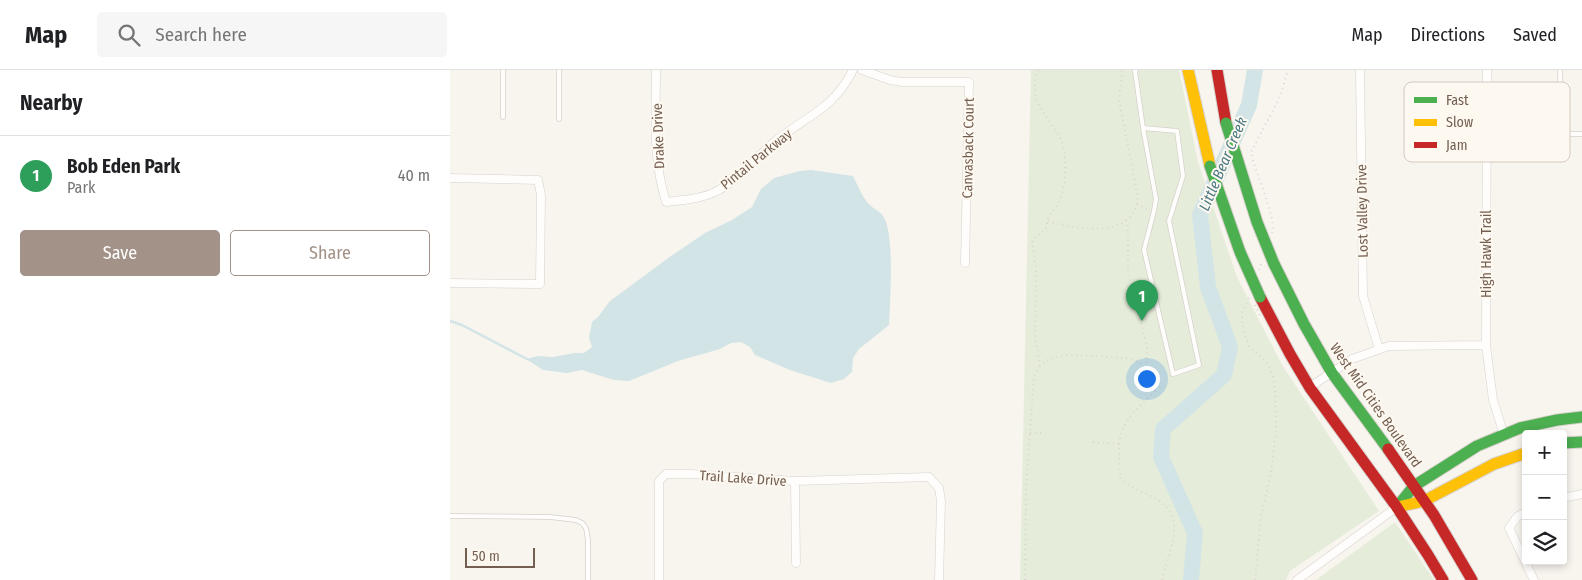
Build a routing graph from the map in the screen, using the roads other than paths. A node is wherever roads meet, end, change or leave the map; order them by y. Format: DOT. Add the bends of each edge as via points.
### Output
graph roads {
  1 [pos="504,70"];
  2 [pos="559,70"];
  3 [pos="656,70"];
  4 [pos="853,70"];
  5 [pos="862,70"];
  6 [pos="1136,70"];
  7 [pos="1188,70"];
  8 [pos="1217,70"];
  9 [pos="1360,70"];
  10 [pos="503,116"];
  11 [pos="559,119"];
  12 [pos="1142,128"];
  13 [pos="1487,162"];
  14 [pos="450,178"];
  15 [pos="666,202"];
  16 [pos="965,263"];
  17 [pos="450,283"];
  18 [pos="1486,345"];
  19 [pos="1379,349"];
  20 [pos="1332,373"];
  21 [pos="1310,387"];
  22 [pos="1582,417"];
  23 [pos="1504,435"];
  24 [pos="1582,442"];
  25 [pos="1567,444"];
  26 [pos="1522,454"];
  27 [pos="795,481"];
  28 [pos="1414,486"];
  29 [pos="1582,494"];
  30 [pos="1567,497"];
  31 [pos="1424,501"];
  32 [pos="1397,507"];
  33 [pos="1522,514"];
  34 [pos="450,516"];
  35 [pos="796,563"];
  36 [pos="588,580"];
  37 [pos="660,580"];
  38 [pos="939,580"];
  39 [pos="1297,580"];
  40 [pos="1443,580"];
  41 [pos="1472,580"];
  42 [pos="1534,580"];
  1 -- 10 [label="lane"];
  2 -- 11 [label="lane"];
  3 -- 15 [label="street, Drake Drive" via="656,161"];
  4 -- 15 [label="street, Pintail Parkway" via="825,107 774,142 727,185 703,196"];
  5 -- 16 [label="street, Canvasback Court" via="902,82 969,82"];
  6 -- 12 [label="lane"];
  7 -- 21 [label="main road, bridge" via="1210,166 1240,252 1260,297"];
  8 -- 20 [label="main road, West Mid Cities Boulevard, bridge" via="1226,124 1257,222 1274,264"];
  9 -- 19 [label="street, Lost Valley Drive" via="1363,296"];
  12 -- 12 [label="lane" via="1156,199 1144,250 1173,374 1199,365 1168,221 1183,176 1177,131"];
  13 -- 18 [label="street, High Hawk Trail"];
  14 -- 17 [label="street" via="538,180 540,284"];
  18 -- 19 [label="street" via="1389,346"];
  18 -- 23 [label="street, High Hawk Trail" via="1493,400"];
  19 -- 20 [label="street" via="1352,359"];
  20 -- 21 [label="street"];
  20 -- 28 [label="main road, West Mid Cities Boulevard"];
  21 -- 32 [label="main road"];
  22 -- 23 [label="main road" via="1520,428"];
  23 -- 28 [label="main road" via="1477,446"];
  24 -- 25 [label="main road"];
  26 -- 31 [label="main road" via="1494,464"];
  27 -- 35 [label="street"];
  27 -- 37 [label="street, Trail Lake Drive" via="663,475 659,481"];
  27 -- 38 [label="street, Trail Lake Drive" via="930,477 939,488 942,501"];
  28 -- 31 [label="main road, West Mid Cities Boulevard"];
  28 -- 32 [label="main road"];
  29 -- 30 [label="street"];
  31 -- 32 [label="main road"];
  31 -- 41 [label="main road, West Mid Cities Boulevard"];
  32 -- 39 [label="street"];
  32 -- 40 [label="main road"];
  33 -- 42 [label="street" via="1509,528"];
  34 -- 36 [label="lane" via="576,520 586,528"];
}
